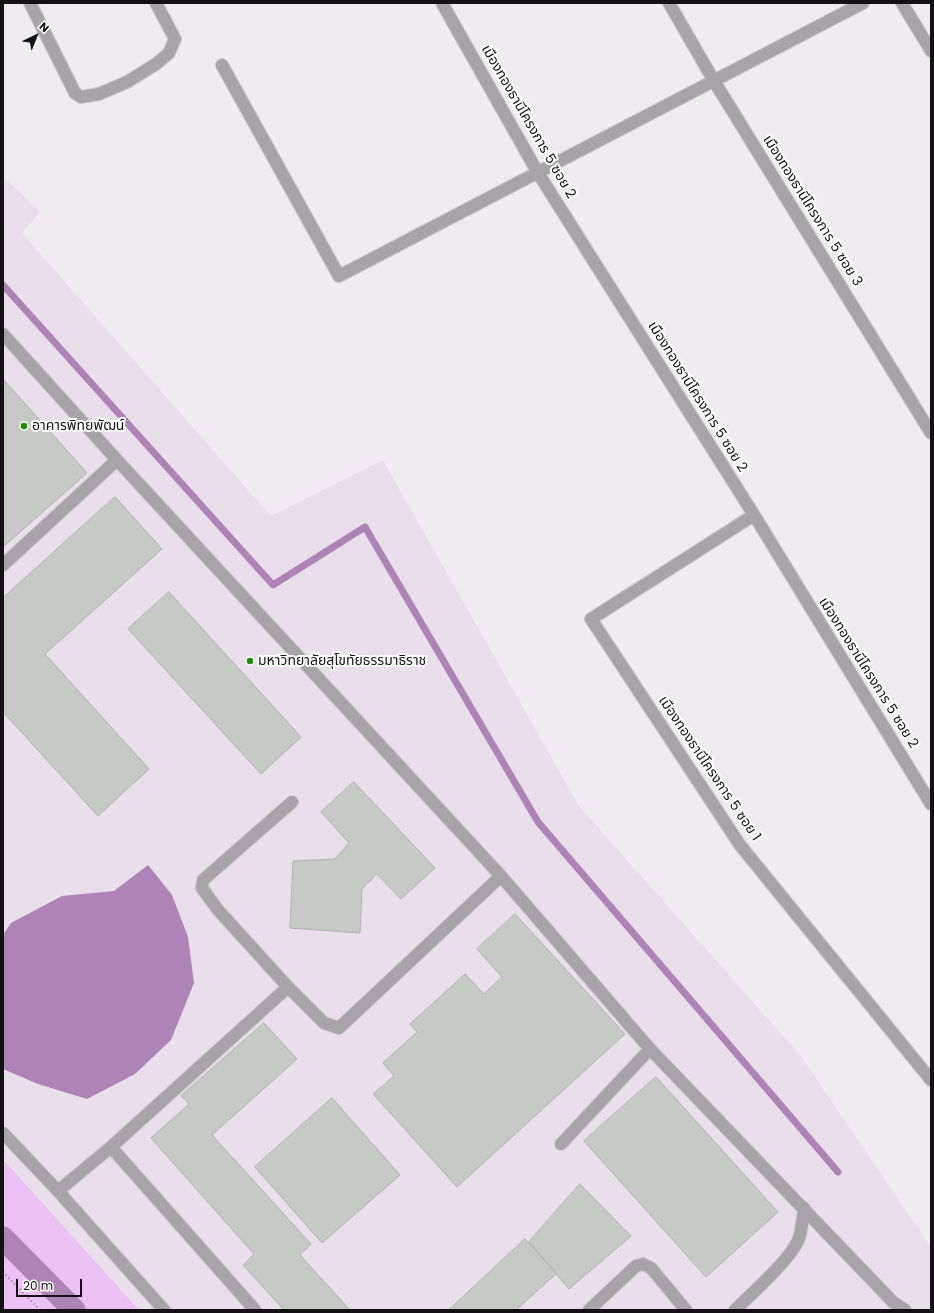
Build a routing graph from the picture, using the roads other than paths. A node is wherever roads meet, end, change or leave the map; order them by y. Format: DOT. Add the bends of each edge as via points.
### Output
graph roads {
  1 [pos="30,3"];
  2 [pos="156,3"];
  3 [pos="442,3"];
  4 [pos="669,3"];
  5 [pos="863,3"];
  6 [pos="902,3"];
  7 [pos="931,51"];
  8 [pos="222,65"];
  9 [pos="714,81"];
  10 [pos="538,173"];
  11 [pos="3,334"];
  12 [pos="931,433"];
  13 [pos="117,460"];
  14 [pos="754,515"];
  15 [pos="3,565"];
  16 [pos="292,802"];
  17 [pos="931,804"];
  18 [pos="501,876"];
  19 [pos="288,987"];
  20 [pos="650,1048"];
  21 [pos="931,1080"];
  22 [pos="3,1133"];
  23 [pos="562,1144"];
  24 [pos="111,1147"];
  25 [pos="58,1191"];
  26 [pos="804,1208"];
  27 [pos="894,1306"];
  28 [pos="596,1308"];
  29 [pos="164,1310"];
  30 [pos="255,1310"];
  31 [pos="686,1310"];
  32 [pos="735,1310"];
  33 [pos="905,1310"];
  1 -- 2 [label="street" via="75,93 81,97 99,94 127,82 169,53 175,39"];
  3 -- 10 [label="street, เมืองทองธานีโครงการ 5 ซอย 2"];
  4 -- 9 [label="street, เมืองทองธานีโครงการ 5 ซอย 3"];
  5 -- 9 [label="street"];
  6 -- 7 [label="street"];
  8 -- 10 [label="street" via="339,276"];
  9 -- 10 [label="street"];
  9 -- 12 [label="street, เมืองทองธานีโครงการ 5 ซอย 3"];
  10 -- 14 [label="street, เมืองทองธานีโครงการ 5 ซอย 2"];
  11 -- 13 [label="street"];
  13 -- 15 [label="street"];
  13 -- 18 [label="street"];
  14 -- 17 [label="street, เมืองทองธานีโครงการ 5 ซอย 2"];
  14 -- 21 [label="street, เมืองทองธานีโครงการ 5 ซอย 1" via="591,619 740,845"];
  16 -- 19 [label="street" via="203,880 202,888 218,910"];
  18 -- 19 [label="street" via="339,1028 324,1023"];
  18 -- 20 [label="street"];
  19 -- 24 [label="street"];
  20 -- 23 [label="street"];
  20 -- 26 [label="street"];
  22 -- 25 [label="street"];
  24 -- 25 [label="street"];
  24 -- 30 [label="street"];
  25 -- 29 [label="street"];
  26 -- 27 [label="street"];
  26 -- 32 [label="street" via="800,1236 794,1249"];
  27 -- 33 [label="street"];
  28 -- 31 [label="street" via="636,1266 643,1264 651,1268"];
}
